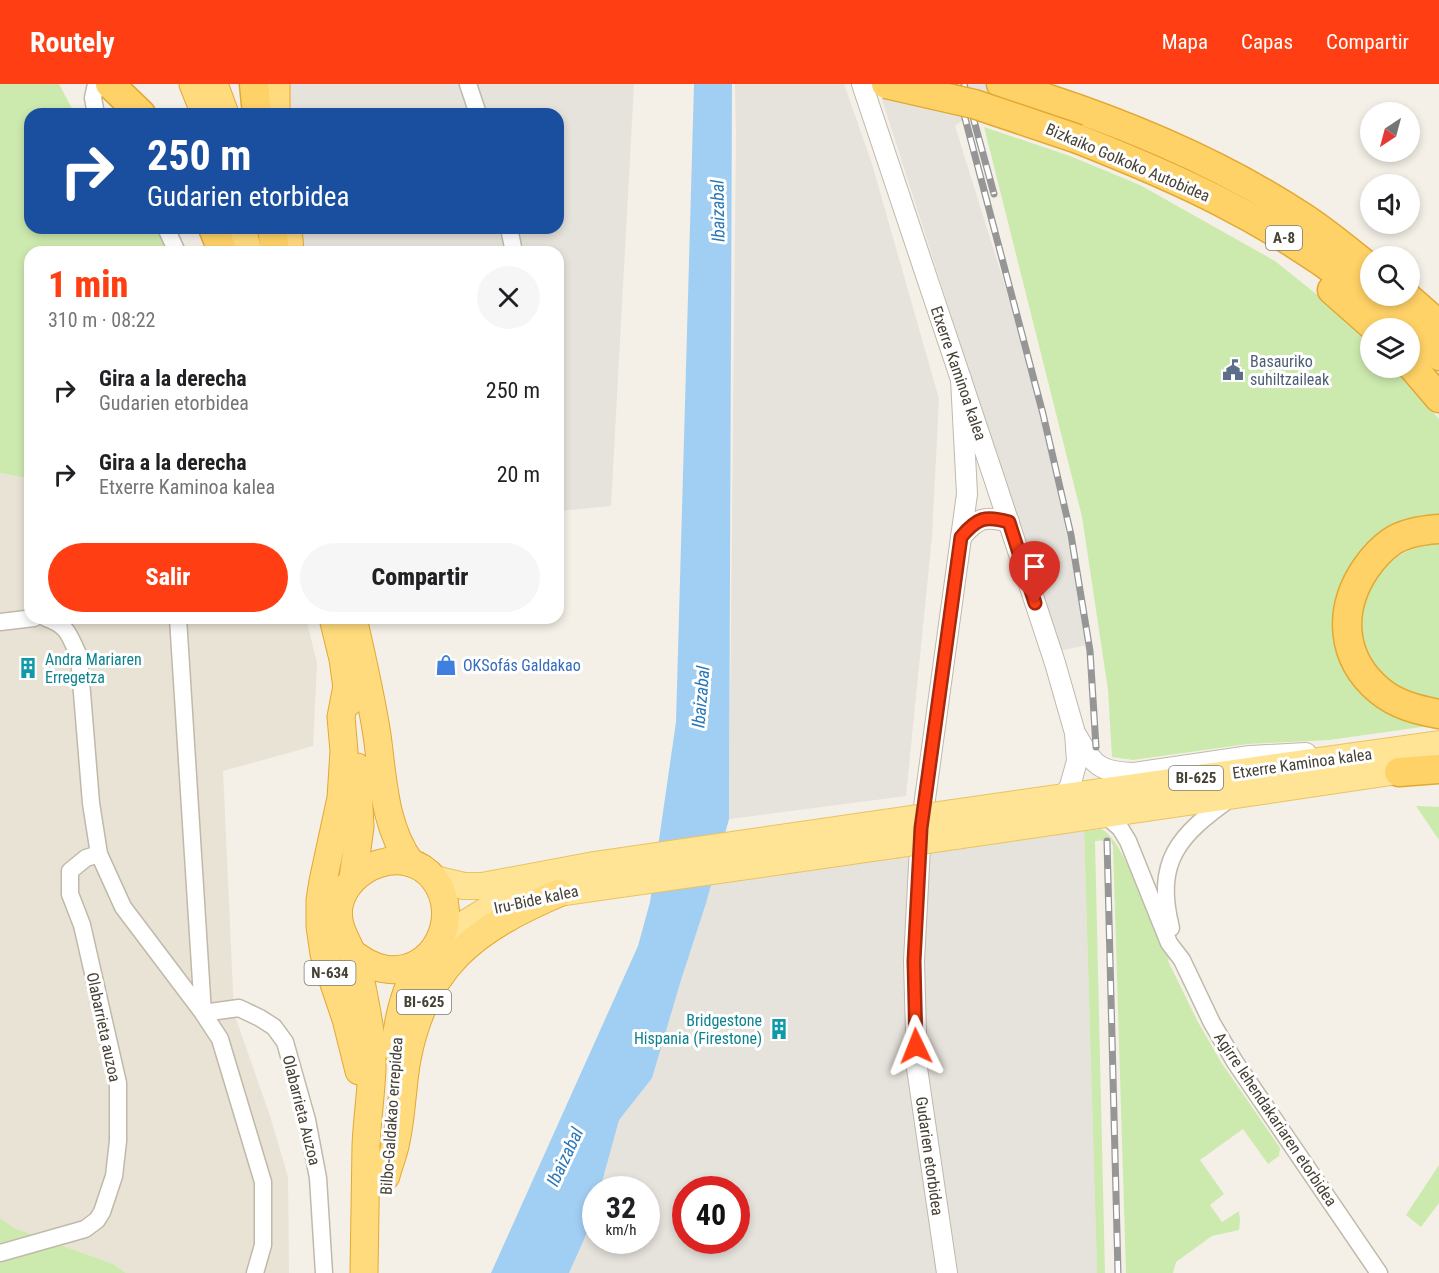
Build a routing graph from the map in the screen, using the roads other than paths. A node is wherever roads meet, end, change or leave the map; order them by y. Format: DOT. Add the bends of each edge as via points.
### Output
graph roads {
  1 [pos="193,84"];
  2 [pos="214,84"];
  3 [pos="254,84"];
  4 [pos="276,84"];
  5 [pos="468,84"];
  6 [pos="862,84"];
  7 [pos="886,84"];
  8 [pos="1001,84"];
  9 [pos="109,87"];
  10 [pos="95,108"];
  11 [pos="134,108"];
  12 [pos="203,108"];
  13 [pos="223,108"];
  14 [pos="256,108"];
  15 [pos="276,108"];
  16 [pos="476,108"];
  17 [pos="1149,167"];
  18 [pos="1302,217"];
  19 [pos="1360,253"];
  20 [pos="1360,261"];
  21 [pos="1420,293"];
  22 [pos="1417,306"];
  23 [pos="1439,308"];
  24 [pos="1364,318"];
  25 [pos="1396,318"];
  26 [pos="1439,325"];
  27 [pos="1420,340"];
  28 [pos="1439,356"];
  29 [pos="1420,376"];
  30 [pos="962,379"];
  31 [pos="1439,398"];
  32 [pos="994,478"];
  33 [pos="967,494"];
  34 [pos="1009,522"];
  35 [pos="1439,529"];
  36 [pos="961,537"];
  37 [pos="24,619"];
  38 [pos="0,622"];
  39 [pos="62,624"];
  40 [pos="178,624"];
  41 [pos="334,624"];
  42 [pos="354,624"];
  43 [pos="373,624"];
  44 [pos="347,686"];
  45 [pos="371,704"];
  46 [pos="1439,714"];
  47 [pos="1075,733"];
  48 [pos="1439,744"];
  49 [pos="1332,759"];
  50 [pos="1439,764"];
  51 [pos="1439,769"];
  52 [pos="1399,772"];
  53 [pos="1233,796"];
  54 [pos="1063,797"];
  55 [pos="1104,814"];
  56 [pos="954,824"];
  57 [pos="99,854"];
  58 [pos="411,863"];
  59 [pos="596,876"];
  60 [pos="353,878"];
  61 [pos="434,879"];
  62 [pos="559,893"];
  63 [pos="442,937"];
  64 [pos="352,954"];
  65 [pos="1182,960"];
  66 [pos="419,963"];
  67 [pos="202,1013"];
  68 [pos="366,1146"];
  69 [pos="386,1176"];
  70 [pos="0,1253"];
  71 [pos="257,1267"];
  72 [pos="324,1273"];
  73 [pos="364,1273"];
  74 [pos="382,1273"];
  75 [pos="946,1273"];
  76 [pos="1379,1273"];
  1 -- 12 [label="highway"];
  2 -- 13 [label="highway"];
  3 -- 14 [label="highway"];
  4 -- 15 [label="highway"];
  5 -- 16 [label="street"];
  6 -- 30 [label="street, Etxerre Kaminoa kalea"];
  7 -- 17 [label="highway, Bizkaiko Golkoko Autobidea / A-8, bridge" via="974,104"];
  8 -- 18 [label="highway, Bizkaiko Golkoko Autobidea / A-8" via="1083,110 1172,147"];
  9 -- 10 [label="street" via="93,98"];
  9 -- 11 [label="highway"];
  17 -- 24 [label="highway" via="1283,251"];
  17 -- 25 [label="highway, Bizkaiko Golkoko Autobidea / A-8" via="1221,201 1292,242"];
  18 -- 19 [label="highway"];
  18 -- 20 [label="highway, Bizkaiko Golkoko Autobidea / A-8"];
  21 -- 23 [label="highway"];
  22 -- 26 [label="highway"];
  27 -- 28 [label="highway, Bizkaiko Golkoko Autobidea / A-8"];
  29 -- 31 [label="highway"];
  30 -- 32 [label="street, Etxerre Kaminoa kalea"];
  30 -- 33 [label="street, Gudarien etorbidea"];
  32 -- 33 [label="street" via="983,479"];
  32 -- 34 [label="street, Etxerre Kaminoa kalea"];
  33 -- 36 [label="street, Gudarien etorbidea"];
  34 -- 36 [label="street" via="977,520"];
  34 -- 47 [label="street, Etxerre Kaminoa kalea"];
  35 -- 46 [label="highway" via="1391,541 1374,556 1355,584 1347,632 1364,675 1380,691 1408,707"];
  36 -- 75 [label="street, Gudarien etorbidea" via="921,828 914,961 917,1068"];
  37 -- 38 [label="street"];
  39 -- 57 [label="street" via="79,656"];
  40 -- 67 [label="street"];
  41 -- 44 [label="highway, Bilbo-Galdakao errepidea / N-634"];
  42 -- 45 [label="highway"];
  43 -- 45 [label="highway"];
  44 -- 60 [label="highway, Bilbo-Galdakao errepidea / N-634" via="360,827"];
  44 -- 68 [label="highway, Bilbo-Galdakao errepidea / N-634" via="341,717 341,798 323,881 320,926 324,954 357,1056"];
  45 -- 58 [label="highway" via="392,828"];
  47 -- 49 [label="street" via="1092,762 1123,773 1278,754 1306,753"];
  47 -- 54 [label="street" via="1077,761"];
  48 -- 49 [label="main road, Etxerre Kaminoa kalea / BI-625"];
  49 -- 54 [label="main road, Etxerre Kaminoa kalea / BI-625"];
  50 -- 52 [label="main road, BI-625"];
  51 -- 52 [label="highway"];
  52 -- 53 [label="main road, Etxerre Kaminoa kalea / BI-625"];
  53 -- 55 [label="main road, BI-625"];
  53 -- 65 [label="street, Agirre lehendakariaren etorbidea" via="1198,822 1170,860 1166,903"];
  54 -- 56 [label="main road, Etxerre Kaminoa kalea / BI-625"];
  55 -- 56 [label="main road, BI-625"];
  55 -- 65 [label="street, Agirre lehendakariaren etorbidea" via="1128,841 1169,943"];
  56 -- 59 [label="main road, BI-625, bridge"];
  57 -- 67 [label="street" via="123,907"];
  57 -- 70 [label="street, Olabarrieta auzoa" via="86,858 70,871 70,894 81,925 118,1083 114,1176 97,1221 85,1229"];
  58 -- 60 [label="highway" via="381,862"];
  58 -- 61 [label="highway"];
  59 -- 61 [label="main road, BI-625" via="482,886"];
  59 -- 62 [label="main road, Iru-Bide kalea / BI-625"];
  60 -- 64 [label="highway, Bilbo-Galdakao errepidea / N-634" via="342,898 338,921"];
  61 -- 63 [label="highway" via="446,905"];
  62 -- 63 [label="main road, Iru-Bide kalea / BI-625" via="505,902"];
  62 -- 69 [label="highway, BI-625" via="501,920 472,940 447,965 426,997 407,1059 396,1141"];
  63 -- 66 [label="highway, Bilbo-Galdakao errepidea"];
  64 -- 66 [label="highway, N-634" via="385,969 403,969"];
  64 -- 68 [label="highway, Bilbo-Galdakao errepidea / N-634" via="363,990 372,1067"];
  65 -- 76 [label="street, Agirre lehendakariaren etorbidea" via="1235,1062"];
  66 -- 69 [label="highway, Bilbo-Galdakao errepidea" via="398,1018"];
  67 -- 71 [label="street" via="219,1039 263,1182 262,1245"];
  67 -- 72 [label="street, Olabarrieta Auzoa" via="239,1008 274,1027 285,1042 318,1178"];
  68 -- 73 [label="highway, Bilbo-Galdakao errepidea / N-634"];
  69 -- 74 [label="highway, Bilbo-Galdakao errepidea"];
}
